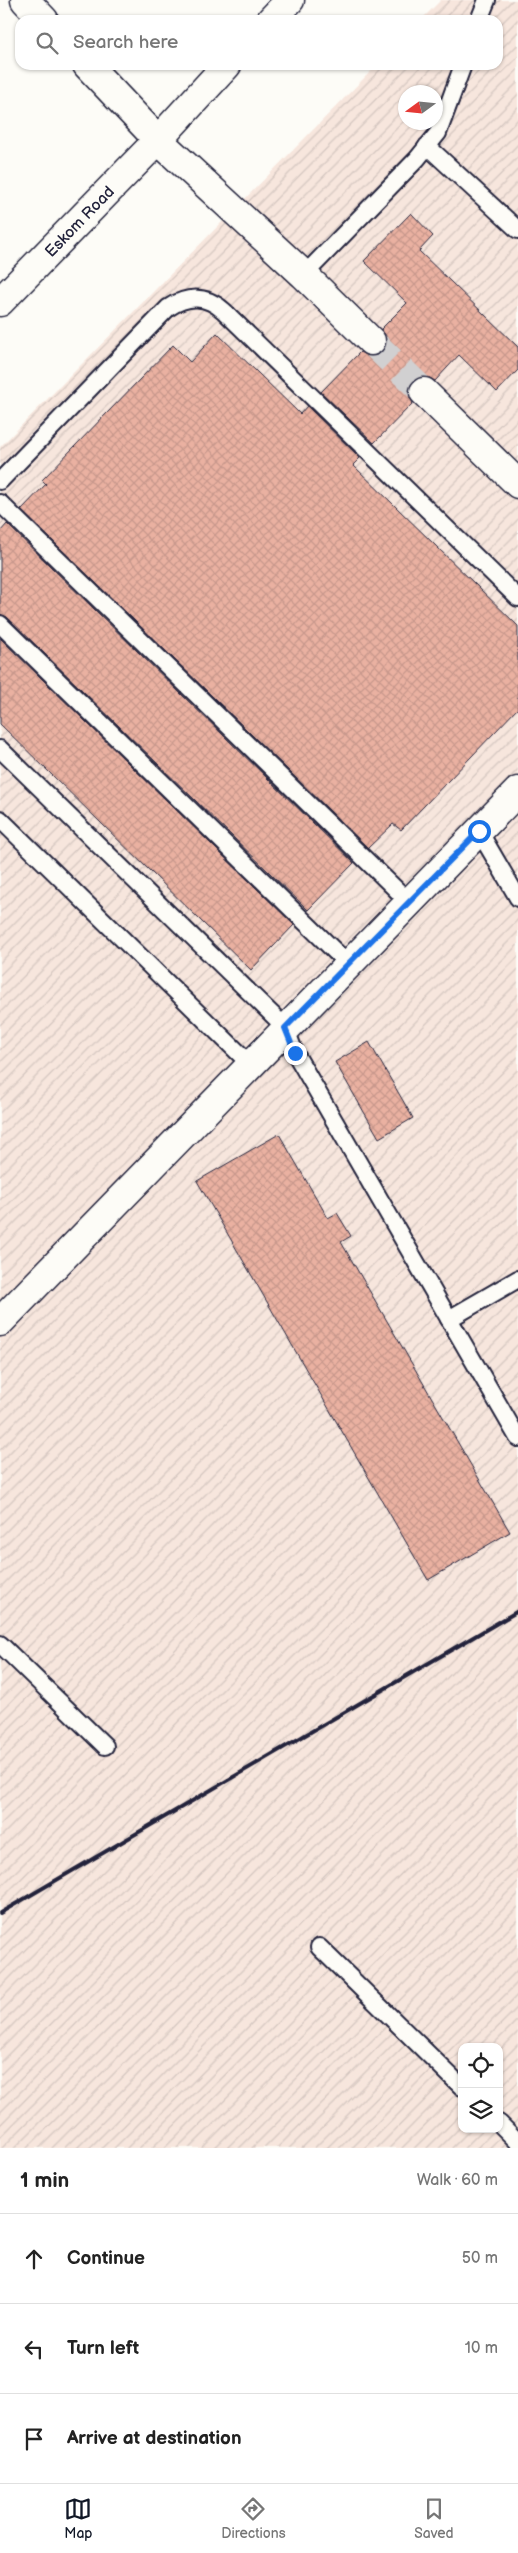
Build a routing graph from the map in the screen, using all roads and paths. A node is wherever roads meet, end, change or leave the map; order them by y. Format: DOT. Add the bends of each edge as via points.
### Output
graph roads {
  1 [pos="25,0"];
  2 [pos="290,0"];
  3 [pos="486,0"];
  4 [pos="39,15"];
  5 [pos="276,15"];
  6 [pos="481,15"];
  7 [pos="92,70"];
  8 [pos="222,70"];
  9 [pos="461,70"];
  10 [pos="158,140"];
  11 [pos="427,146"];
  12 [pos="518,230"];
  13 [pos="304,276"];
  14 [pos="0,302"];
  15 [pos="371,341"];
  16 [pos="424,392"];
  17 [pos="0,481"];
  18 [pos="518,484"];
  19 [pos="0,503"];
  20 [pos="518,598"];
  21 [pos="0,624"];
  22 [pos="0,749"];
  23 [pos="518,791"];
  24 [pos="0,819"];
  25 [pos="479,831"];
  26 [pos="518,898"];
  27 [pos="409,902"];
  28 [pos="348,964"];
  29 [pos="285,1028"];
  30 [pos="250,1064"];
  31 [pos="518,1279"];
  32 [pos="449,1319"];
  33 [pos="0,1322"];
  34 [pos="518,1438"];
  35 [pos="0,1644"];
  36 [pos="105,1746"];
  37 [pos="319,1947"];
  38 [pos="458,2083"];
  39 [pos="503,2127"];
  40 [pos="518,2142"];
  1 -- 4 [label="street"];
  2 -- 5 [label="street"];
  3 -- 6 [label="lane"];
  7 -- 10 [label="street"];
  8 -- 10 [label="street, Eskom Road"];
  9 -- 11 [label="lane" via="438,133"];
  10 -- 13 [label="street"];
  10 -- 14 [label="street, Eskom Road"];
  11 -- 12 [label="lane"];
  11 -- 13 [label="lane"];
  13 -- 15 [label="street"];
  16 -- 18 [label="street"];
  17 -- 20 [label="lane" via="168,308 179,300 205,299 224,310"];
  19 -- 27 [label="lane"];
  21 -- 28 [label="lane"];
  22 -- 29 [label="lane"];
  23 -- 25 [label="street"];
  24 -- 30 [label="lane"];
  25 -- 26 [label="lane"];
  25 -- 27 [label="street"];
  27 -- 28 [label="street"];
  28 -- 29 [label="street"];
  29 -- 30 [label="street"];
  29 -- 32 [label="lane" via="295,1053"];
  30 -- 33 [label="street"];
  31 -- 32 [label="lane"];
  32 -- 34 [label="lane"];
  35 -- 36 [label="lane"];
  37 -- 38 [label="lane"];
  39 -- 40 [label="lane"];
}
